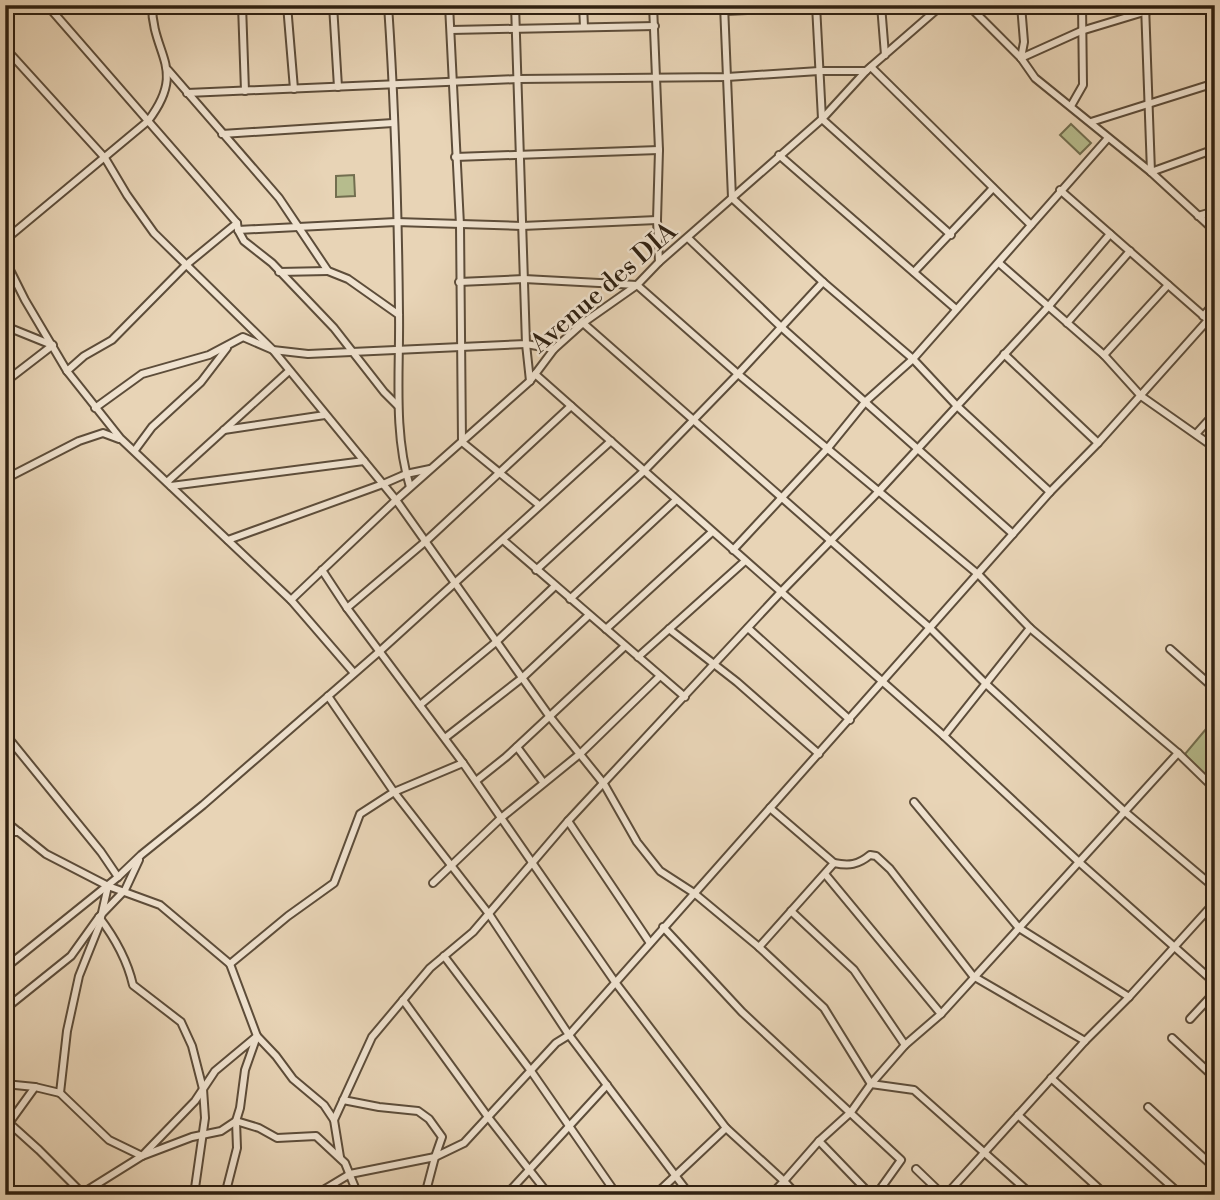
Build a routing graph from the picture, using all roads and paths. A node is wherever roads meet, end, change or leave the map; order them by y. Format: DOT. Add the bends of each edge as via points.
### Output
graph roads {
  1 [pos="47,5"];
  2 [pos="152,5"];
  3 [pos="242,5"];
  4 [pos="287,5"];
  5 [pos="332,5"];
  6 [pos="388,5"];
  7 [pos="449,5"];
  8 [pos="515,5"];
  9 [pos="583,5"];
  10 [pos="653,5"];
  11 [pos="852,5"];
  12 [pos="881,5"];
  13 [pos="942,5"];
  14 [pos="968,5"];
  15 [pos="1021,5"];
  16 [pos="1082,5"];
  17 [pos="1167,5"];
  18 [pos="816,6"];
  19 [pos="724,8"];
  20 [pos="1145,9"];
  21 [pos="655,26"];
  22 [pos="584,27"];
  23 [pos="516,29"];
  24 [pos="451,30"];
  25 [pos="1081,32"];
  26 [pos="5,48"];
  27 [pos="885,55"];
  28 [pos="1021,58"];
  29 [pos="168,69"];
  30 [pos="868,69"];
  31 [pos="819,71"];
  32 [pos="727,77"];
  33 [pos="655,78"];
  34 [pos="518,79"];
  35 [pos="452,81"];
  36 [pos="1215,83"];
  37 [pos="392,84"];
  38 [pos="338,87"];
  39 [pos="294,89"];
  40 [pos="245,91"];
  41 [pos="187,93"];
  42 [pos="1149,104"];
  43 [pos="1071,106"];
  44 [pos="822,119"];
  45 [pos="148,121"];
  46 [pos="1091,122"];
  47 [pos="393,123"];
  48 [pos="222,134"];
  49 [pos="1108,138"];
  50 [pos="1215,149"];
  51 [pos="659,150"];
  52 [pos="779,155"];
  53 [pos="520,156"];
  54 [pos="455,157"];
  55 [pos="105,158"];
  56 [pos="1151,172"];
  57 [pos="993,188"];
  58 [pos="1060,190"];
  59 [pos="732,198"];
  60 [pos="1215,211"];
  61 [pos="1198,216"];
  62 [pos="657,220"];
  63 [pos="396,222"];
  64 [pos="460,225"];
  65 [pos="1031,225"];
  66 [pos="522,226"];
  67 [pos="238,227"];
  68 [pos="297,227"];
  69 [pos="1215,231"];
  70 [pos="1110,234"];
  71 [pos="951,235"];
  72 [pos="688,238"];
  73 [pos="5,240"];
  74 [pos="1130,251"];
  75 [pos="5,260"];
  76 [pos="659,262"];
  77 [pos="999,263"];
  78 [pos="186,265"];
  79 [pos="328,271"];
  80 [pos="279,272"];
  81 [pos="914,272"];
  82 [pos="524,279"];
  83 [pos="459,282"];
  84 [pos="823,282"];
  85 [pos="638,285"];
  86 [pos="1168,285"];
  87 [pos="1215,303"];
  88 [pos="1048,307"];
  89 [pos="956,309"];
  90 [pos="399,315"];
  91 [pos="1205,318"];
  92 [pos="583,323"];
  93 [pos="1067,323"];
  94 [pos="5,326"];
  95 [pos="780,326"];
  96 [pos="1215,326"];
  97 [pos="243,337"];
  98 [pos="526,344"];
  99 [pos="53,345"];
  100 [pos="461,346"];
  101 [pos="398,348"];
  102 [pos="554,349"];
  103 [pos="273,350"];
  104 [pos="352,353"];
  105 [pos="1003,354"];
  106 [pos="1104,355"];
  107 [pos="913,359"];
  108 [pos="67,371"];
  109 [pos="289,371"];
  110 [pos="535,374"];
  111 [pos="738,374"];
  112 [pos="530,381"];
  113 [pos="5,383"];
  114 [pos="1141,396"];
  115 [pos="866,401"];
  116 [pos="398,406"];
  117 [pos="571,406"];
  118 [pos="957,406"];
  119 [pos="95,408"];
  120 [pos="1215,414"];
  121 [pos="325,415"];
  122 [pos="692,420"];
  123 [pos="224,430"];
  124 [pos="1196,433"];
  125 [pos="121,439"];
  126 [pos="611,441"];
  127 [pos="462,442"];
  128 [pos="1098,443"];
  129 [pos="1215,448"];
  130 [pos="827,449"];
  131 [pos="135,450"];
  132 [pos="916,450"];
  133 [pos="364,461"];
  134 [pos="432,468"];
  135 [pos="644,471"];
  136 [pos="500,473"];
  137 [pos="406,474"];
  138 [pos="5,479"];
  139 [pos="169,484"];
  140 [pos="383,484"];
  141 [pos="410,487"];
  142 [pos="879,491"];
  143 [pos="1051,492"];
  144 [pos="780,498"];
  145 [pos="396,500"];
  146 [pos="676,500"];
  147 [pos="539,505"];
  148 [pos="712,532"];
  149 [pos="1013,534"];
  150 [pos="228,540"];
  151 [pos="503,540"];
  152 [pos="426,541"];
  153 [pos="829,541"];
  154 [pos="733,550"];
  155 [pos="745,561"];
  156 [pos="322,570"];
  157 [pos="536,570"];
  158 [pos="979,575"];
  159 [pos="455,582"];
  160 [pos="555,586"];
  161 [pos="781,592"];
  162 [pos="570,599"];
  163 [pos="291,600"];
  164 [pos="347,608"];
  165 [pos="589,615"];
  166 [pos="748,628"];
  167 [pos="930,628"];
  168 [pos="1030,628"];
  169 [pos="606,629"];
  170 [pos="669,629"];
  171 [pos="496,642"];
  172 [pos="625,646"];
  173 [pos="1170,649"];
  174 [pos="380,652"];
  175 [pos="638,657"];
  176 [pos="715,664"];
  177 [pos="354,673"];
  178 [pos="660,676"];
  179 [pos="522,678"];
  180 [pos="883,682"];
  181 [pos="985,683"];
  182 [pos="1215,689"];
  183 [pos="328,696"];
  184 [pos="685,698"];
  185 [pos="420,705"];
  186 [pos="550,718"];
  187 [pos="850,720"];
  188 [pos="5,734"];
  189 [pos="944,736"];
  190 [pos="445,738"];
  191 [pos="517,747"];
  192 [pos="581,753"];
  193 [pos="1178,753"];
  194 [pos="819,754"];
  195 [pos="463,763"];
  196 [pos="476,781"];
  197 [pos="543,782"];
  198 [pos="604,784"];
  199 [pos="1215,789"];
  200 [pos="394,792"];
  201 [pos="914,802"];
  202 [pos="770,808"];
  203 [pos="1124,811"];
  204 [pos="501,818"];
  205 [pos="5,821"];
  206 [pos="568,821"];
  207 [pos="5,832"];
  208 [pos="19,832"];
  209 [pos="141,855"];
  210 [pos="532,863"];
  211 [pos="834,863"];
  212 [pos="1080,863"];
  213 [pos="451,866"];
  214 [pos="825,874"];
  215 [pos="118,877"];
  216 [pos="433,883"];
  217 [pos="108,886"];
  218 [pos="1215,888"];
  219 [pos="125,890"];
  220 [pos="694,894"];
  221 [pos="1215,902"];
  222 [pos="791,911"];
  223 [pos="489,914"];
  224 [pos="99,917"];
  225 [pos="663,927"];
  226 [pos="1019,928"];
  227 [pos="650,943"];
  228 [pos="759,947"];
  229 [pos="1174,948"];
  230 [pos="444,956"];
  231 [pos="230,964"];
  232 [pos="5,968"];
  233 [pos="973,976"];
  234 [pos="615,982"];
  235 [pos="1215,983"];
  236 [pos="1215,992"];
  237 [pos="1129,997"];
  238 [pos="403,1000"];
  239 [pos="5,1009"];
  240 [pos="941,1014"];
  241 [pos="1190,1019"];
  242 [pos="569,1035"];
  243 [pos="257,1036"];
  244 [pos="1172,1038"];
  245 [pos="1085,1041"];
  246 [pos="905,1045"];
  247 [pos="531,1071"];
  248 [pos="1051,1078"];
  249 [pos="1215,1078"];
  250 [pos="5,1083"];
  251 [pos="871,1084"];
  252 [pos="607,1085"];
  253 [pos="35,1087"];
  254 [pos="203,1090"];
  255 [pos="60,1093"];
  256 [pos="343,1100"];
  257 [pos="1148,1107"];
  258 [pos="850,1112"];
  259 [pos="1018,1115"];
  260 [pos="488,1118"];
  261 [pos="334,1120"];
  262 [pos="236,1121"];
  263 [pos="9,1123"];
  264 [pos="569,1127"];
  265 [pos="726,1128"];
  266 [pos="5,1130"];
  267 [pos="201,1135"];
  268 [pos="819,1141"];
  269 [pos="984,1152"];
  270 [pos="142,1156"];
  271 [pos="340,1157"];
  272 [pos="435,1157"];
  273 [pos="1215,1168"];
  274 [pos="530,1169"];
  275 [pos="916,1169"];
  276 [pos="350,1174"];
  277 [pos="677,1176"];
  278 [pos="784,1181"];
  279 [pos="194,1195"];
  280 [pos="225,1195"];
  281 [pos="314,1195"];
  282 [pos="358,1195"];
  283 [pos="425,1195"];
  284 [pos="506,1195"];
  285 [pos="549,1195"];
  286 [pos="617,1195"];
  287 [pos="655,1195"];
  288 [pos="690,1195"];
  289 [pos="771,1195"];
  290 [pos="797,1195"];
  291 [pos="873,1195"];
  292 [pos="944,1195"];
  293 [pos="1032,1195"];
  294 [pos="1107,1195"];
  295 [pos="1181,1195"];
  1 -- 45 [label="street"];
  2 -- 29 [label="street"];
  3 -- 40 [label="street"];
  4 -- 39 [label="street"];
  5 -- 38 [label="street"];
  6 -- 37 [label="street"];
  7 -- 24 [label="street"];
  8 -- 23 [label="street"];
  9 -- 22 [label="street"];
  10 -- 21 [label="street"];
  11 -- 18 [label="street"];
  12 -- 27 [label="street"];
  13 -- 27 [label="street, Avenue des DIA"];
  14 -- 28 [label="street"];
  15 -- 28 [label="street"];
  16 -- 25 [label="street"];
  17 -- 20 [label="street"];
  18 -- 19 [label="street"];
  18 -- 31 [label="street"];
  19 -- 32 [label="street"];
  20 -- 25 [label="street"];
  20 -- 42 [label="street"];
  21 -- 22 [label="street"];
  21 -- 33 [label="street"];
  22 -- 23 [label="street"];
  23 -- 24 [label="street"];
  23 -- 34 [label="street"];
  24 -- 35 [label="street"];
  25 -- 28 [label="street"];
  25 -- 43 [label="street" via="1083,85"];
  26 -- 55 [label="street"];
  27 -- 30 [label="street, Avenue des DIA"];
  28 -- 43 [label="street" via="1035,78"];
  29 -- 41 [label="street"];
  29 -- 45 [label="street" via="162,99"];
  30 -- 31 [label="street"];
  30 -- 44 [label="street, Avenue des DIA"];
  30 -- 57 [label="street"];
  31 -- 32 [label="street"];
  31 -- 44 [label="street"];
  32 -- 33 [label="street"];
  32 -- 59 [label="street"];
  33 -- 34 [label="street"];
  33 -- 51 [label="street"];
  34 -- 35 [label="street"];
  34 -- 53 [label="street"];
  35 -- 37 [label="street"];
  35 -- 54 [label="street"];
  36 -- 42 [label="street"];
  37 -- 38 [label="street"];
  37 -- 47 [label="street"];
  38 -- 39 [label="street"];
  39 -- 40 [label="street"];
  40 -- 41 [label="street"];
  41 -- 48 [label="street"];
  42 -- 46 [label="street"];
  42 -- 56 [label="street"];
  43 -- 46 [label="street"];
  44 -- 52 [label="street, Avenue des DIA"];
  44 -- 71 [label="street"];
  45 -- 55 [label="street"];
  45 -- 67 [label="street"];
  46 -- 49 [label="street"];
  47 -- 48 [label="street"];
  47 -- 63 [label="street"];
  48 -- 68 [label="street" via="279,198"];
  49 -- 56 [label="street"];
  49 -- 58 [label="street"];
  50 -- 56 [label="street"];
  51 -- 53 [label="street"];
  51 -- 62 [label="street"];
  52 -- 59 [label="street, Avenue des DIA"];
  52 -- 81 [label="street"];
  53 -- 54 [label="street"];
  53 -- 66 [label="street"];
  54 -- 64 [label="street"];
  55 -- 73 [label="street"];
  55 -- 78 [label="street" via="154,233"];
  56 -- 61 [label="street"];
  57 -- 65 [label="street"];
  57 -- 71 [label="street"];
  58 -- 65 [label="street"];
  58 -- 70 [label="street"];
  59 -- 72 [label="street, Avenue des DIA"];
  59 -- 84 [label="street"];
  60 -- 61 [label="street"];
  61 -- 69 [label="street"];
  62 -- 66 [label="street"];
  62 -- 76 [label="street"];
  63 -- 64 [label="street"];
  63 -- 68 [label="street"];
  63 -- 90 [label="street"];
  64 -- 66 [label="street"];
  64 -- 83 [label="street"];
  65 -- 77 [label="street"];
  66 -- 82 [label="street"];
  67 -- 68 [label="street"];
  67 -- 78 [label="street"];
  67 -- 80 [label="street" via="244,242"];
  68 -- 79 [label="street"];
  70 -- 74 [label="street"];
  70 -- 88 [label="street"];
  71 -- 81 [label="street"];
  72 -- 76 [label="street, Avenue des DIA"];
  72 -- 95 [label="street"];
  74 -- 86 [label="street"];
  74 -- 93 [label="street"];
  75 -- 99 [label="street"];
  76 -- 85 [label="street, Avenue des DIA"];
  77 -- 88 [label="street"];
  77 -- 89 [label="street"];
  78 -- 103 [label="street"];
  78 -- 108 [label="street" via="111,340"];
  79 -- 80 [label="street"];
  79 -- 90 [label="street" via="348,279"];
  80 -- 104 [label="street"];
  81 -- 89 [label="street"];
  82 -- 83 [label="street"];
  82 -- 85 [label="street"];
  82 -- 98 [label="street"];
  83 -- 100 [label="street"];
  84 -- 95 [label="street"];
  84 -- 107 [label="street"];
  85 -- 92 [label="street, Avenue des DIA"];
  85 -- 111 [label="street"];
  86 -- 91 [label="street"];
  86 -- 106 [label="street"];
  87 -- 91 [label="street"];
  88 -- 93 [label="street"];
  88 -- 105 [label="street"];
  89 -- 107 [label="street"];
  90 -- 101 [label="street"];
  91 -- 96 [label="street"];
  91 -- 114 [label="street"];
  92 -- 102 [label="street, Avenue des DIA"];
  92 -- 122 [label="street"];
  93 -- 106 [label="street"];
  94 -- 99 [label="street"];
  95 -- 111 [label="street"];
  95 -- 115 [label="street"];
  97 -- 103 [label="street"];
  97 -- 119 [label="street" via="209,355 142,374"];
  97 -- 131 [label="street" via="223,351 201,382 152,427"];
  98 -- 100 [label="street"];
  98 -- 102 [label="street"];
  98 -- 112 [label="street"];
  99 -- 108 [label="street"];
  99 -- 113 [label="street"];
  100 -- 101 [label="street"];
  100 -- 127 [label="street"];
  101 -- 104 [label="street"];
  101 -- 116 [label="street"];
  102 -- 110 [label="street, Avenue des DIA"];
  103 -- 104 [label="street"];
  103 -- 109 [label="street"];
  104 -- 116 [label="street"];
  105 -- 118 [label="street"];
  105 -- 128 [label="street"];
  106 -- 114 [label="street"];
  107 -- 115 [label="street"];
  107 -- 118 [label="street"];
  108 -- 119 [label="street"];
  109 -- 121 [label="street"];
  109 -- 123 [label="street"];
  110 -- 112 [label="street, Avenue des DIA"];
  110 -- 117 [label="street"];
  111 -- 122 [label="street"];
  111 -- 130 [label="street"];
  112 -- 127 [label="street, Avenue des DIA"];
  114 -- 124 [label="street"];
  114 -- 128 [label="street"];
  115 -- 130 [label="street"];
  115 -- 132 [label="street"];
  116 -- 137 [label="street"];
  117 -- 126 [label="street"];
  117 -- 136 [label="street"];
  118 -- 132 [label="street"];
  118 -- 143 [label="street"];
  119 -- 125 [label="street"];
  120 -- 124 [label="street"];
  121 -- 123 [label="street"];
  121 -- 133 [label="street"];
  122 -- 135 [label="street"];
  122 -- 144 [label="street"];
  123 -- 139 [label="street"];
  124 -- 129 [label="street"];
  125 -- 131 [label="street"];
  125 -- 138 [label="street" via="103,433 79,441"];
  126 -- 135 [label="street"];
  126 -- 147 [label="street"];
  127 -- 134 [label="street, Avenue des DIA"];
  127 -- 136 [label="street"];
  128 -- 143 [label="street"];
  130 -- 142 [label="street"];
  130 -- 144 [label="street"];
  131 -- 139 [label="street"];
  132 -- 142 [label="street"];
  132 -- 149 [label="street"];
  133 -- 139 [label="street"];
  133 -- 140 [label="street"];
  134 -- 137 [label="street"];
  134 -- 141 [label="street, Avenue des DIA"];
  135 -- 146 [label="street"];
  135 -- 157 [label="street"];
  136 -- 147 [label="street"];
  136 -- 152 [label="street"];
  137 -- 140 [label="street"];
  137 -- 141 [label="street"];
  139 -- 150 [label="street"];
  140 -- 145 [label="street"];
  140 -- 150 [label="street"];
  141 -- 145 [label="street, Avenue des DIA"];
  142 -- 153 [label="street"];
  142 -- 158 [label="street"];
  143 -- 149 [label="street"];
  144 -- 153 [label="street"];
  144 -- 154 [label="street"];
  145 -- 152 [label="street"];
  145 -- 156 [label="street, Avenue des DIA"];
  146 -- 148 [label="street"];
  146 -- 162 [label="street"];
  147 -- 151 [label="street"];
  148 -- 154 [label="street"];
  148 -- 169 [label="street"];
  149 -- 158 [label="street"];
  150 -- 163 [label="street"];
  151 -- 157 [label="street"];
  151 -- 159 [label="street"];
  152 -- 159 [label="street"];
  152 -- 164 [label="street"];
  153 -- 161 [label="street"];
  153 -- 167 [label="street"];
  154 -- 155 [label="street"];
  155 -- 161 [label="street"];
  155 -- 170 [label="street"];
  156 -- 163 [label="street, Avenue des DIA"];
  156 -- 164 [label="street"];
  157 -- 160 [label="street"];
  158 -- 167 [label="street"];
  158 -- 168 [label="street"];
  159 -- 171 [label="street"];
  159 -- 174 [label="street"];
  160 -- 162 [label="street"];
  160 -- 171 [label="street"];
  161 -- 166 [label="street"];
  161 -- 180 [label="street"];
  162 -- 165 [label="street"];
  163 -- 177 [label="street"];
  164 -- 174 [label="street"];
  165 -- 169 [label="street"];
  165 -- 179 [label="street"];
  166 -- 176 [label="street"];
  166 -- 187 [label="street"];
  167 -- 180 [label="street"];
  167 -- 181 [label="street"];
  168 -- 181 [label="street"];
  168 -- 193 [label="street"];
  169 -- 172 [label="street"];
  170 -- 175 [label="street"];
  170 -- 176 [label="street"];
  171 -- 179 [label="street"];
  171 -- 185 [label="street"];
  172 -- 175 [label="street"];
  172 -- 186 [label="street"];
  173 -- 182 [label="street"];
  174 -- 177 [label="street"];
  174 -- 185 [label="street"];
  175 -- 178 [label="street"];
  176 -- 184 [label="street"];
  176 -- 194 [label="street"];
  177 -- 183 [label="street"];
  178 -- 184 [label="street"];
  178 -- 192 [label="street"];
  179 -- 186 [label="street"];
  179 -- 190 [label="street"];
  180 -- 187 [label="street"];
  180 -- 189 [label="street"];
  181 -- 189 [label="street"];
  181 -- 203 [label="street"];
  183 -- 200 [label="street"];
  183 -- 209 [label="street"];
  184 -- 198 [label="street"];
  185 -- 190 [label="street"];
  186 -- 191 [label="street"];
  186 -- 192 [label="street"];
  187 -- 194 [label="street"];
  188 -- 215 [label="street"];
  189 -- 212 [label="street"];
  190 -- 195 [label="street"];
  191 -- 196 [label="street"];
  191 -- 197 [label="street"];
  192 -- 197 [label="street"];
  192 -- 198 [label="street"];
  193 -- 199 [label="street"];
  193 -- 203 [label="street"];
  194 -- 202 [label="street"];
  195 -- 196 [label="street"];
  195 -- 200 [label="street"];
  196 -- 204 [label="street"];
  197 -- 204 [label="street"];
  198 -- 206 [label="street"];
  198 -- 220 [label="street" via="637,842 660,871"];
  200 -- 213 [label="street"];
  200 -- 231 [label="street" via="360,814 334,883"];
  201 -- 226 [label="street"];
  202 -- 211 [label="street"];
  202 -- 220 [label="street"];
  203 -- 212 [label="street"];
  203 -- 218 [label="street"];
  204 -- 210 [label="street"];
  204 -- 213 [label="street"];
  205 -- 208 [label="street"];
  206 -- 210 [label="street"];
  206 -- 227 [label="street"];
  207 -- 208 [label="street"];
  208 -- 217 [label="street" via="46,854"];
  209 -- 215 [label="street"];
  209 -- 219 [label="street"];
  210 -- 223 [label="street"];
  210 -- 234 [label="street"];
  211 -- 214 [label="street"];
  211 -- 233 [label="street" via="851,865 876,856"];
  212 -- 226 [label="street"];
  212 -- 229 [label="street"];
  213 -- 216 [label="street"];
  213 -- 223 [label="street"];
  214 -- 222 [label="street"];
  214 -- 240 [label="street"];
  215 -- 217 [label="street"];
  217 -- 219 [label="street"];
  217 -- 224 [label="street"];
  217 -- 232 [label="street"];
  219 -- 224 [label="street"];
  219 -- 231 [label="street" via="160,905"];
  220 -- 225 [label="street"];
  220 -- 228 [label="street"];
  221 -- 229 [label="street"];
  222 -- 228 [label="street"];
  222 -- 246 [label="street" via="855,970"];
  223 -- 230 [label="street"];
  223 -- 242 [label="street"];
  224 -- 239 [label="street" via="71,956"];
  224 -- 254 [label="street" via="115,937 133,985 181,1022"];
  224 -- 255 [label="street" via="66,1031"];
  225 -- 227 [label="street"];
  225 -- 258 [label="street" via="742,1012"];
  226 -- 233 [label="street"];
  226 -- 237 [label="street"];
  227 -- 234 [label="street"];
  228 -- 251 [label="street" via="824,1009"];
  229 -- 235 [label="street"];
  229 -- 237 [label="street"];
  230 -- 238 [label="street"];
  230 -- 247 [label="street"];
  231 -- 243 [label="street"];
  233 -- 240 [label="street"];
  233 -- 245 [label="street"];
  234 -- 242 [label="street"];
  234 -- 265 [label="street"];
  236 -- 241 [label="street"];
  237 -- 245 [label="street"];
  238 -- 256 [label="street" via="372,1037"];
  238 -- 260 [label="street"];
  240 -- 246 [label="street"];
  242 -- 247 [label="street"];
  242 -- 252 [label="street"];
  243 -- 254 [label="street" via="215,1071"];
  243 -- 261 [label="street"];
  243 -- 262 [label="street"];
  244 -- 249 [label="street"];
  245 -- 248 [label="street"];
  246 -- 251 [label="street"];
  247 -- 260 [label="street"];
  247 -- 264 [label="street"];
  248 -- 259 [label="street"];
  248 -- 295 [label="street"];
  250 -- 253 [label="street"];
  251 -- 258 [label="street"];
  251 -- 269 [label="street" via="914,1090"];
  252 -- 264 [label="street"];
  252 -- 277 [label="street"];
  253 -- 255 [label="street"];
  253 -- 263 [label="street"];
  254 -- 267 [label="street"];
  254 -- 270 [label="street"];
  255 -- 270 [label="street" via="109,1140"];
  256 -- 261 [label="street"];
  256 -- 272 [label="street" via="418,1111 442,1137"];
  257 -- 273 [label="street"];
  258 -- 268 [label="street"];
  258 -- 291 [label="street" via="901,1160"];
  259 -- 269 [label="street"];
  259 -- 294 [label="street"];
  260 -- 272 [label="street" via="464,1143"];
  260 -- 274 [label="street"];
  261 -- 271 [label="street"];
  262 -- 267 [label="street" via="221,1131"];
  262 -- 271 [label="street" via="277,1138 316,1136"];
  262 -- 280 [label="street" via="237,1148"];
  263 -- 266 [label="street"];
  263 -- 270 [label="street" via="79,1190 94,1187"];
  264 -- 274 [label="street"];
  264 -- 286 [label="street"];
  265 -- 277 [label="street"];
  265 -- 278 [label="street"];
  267 -- 270 [label="street"];
  267 -- 279 [label="street"];
  268 -- 278 [label="street"];
  268 -- 291 [label="street"];
  269 -- 292 [label="street"];
  269 -- 293 [label="street"];
  271 -- 276 [label="street"];
  272 -- 276 [label="street"];
  272 -- 283 [label="street"];
  274 -- 284 [label="street"];
  274 -- 285 [label="street"];
  275 -- 292 [label="street"];
  276 -- 281 [label="street"];
  276 -- 282 [label="street"];
  277 -- 287 [label="street"];
  277 -- 288 [label="street"];
  278 -- 289 [label="street"];
  278 -- 290 [label="street"];
}
